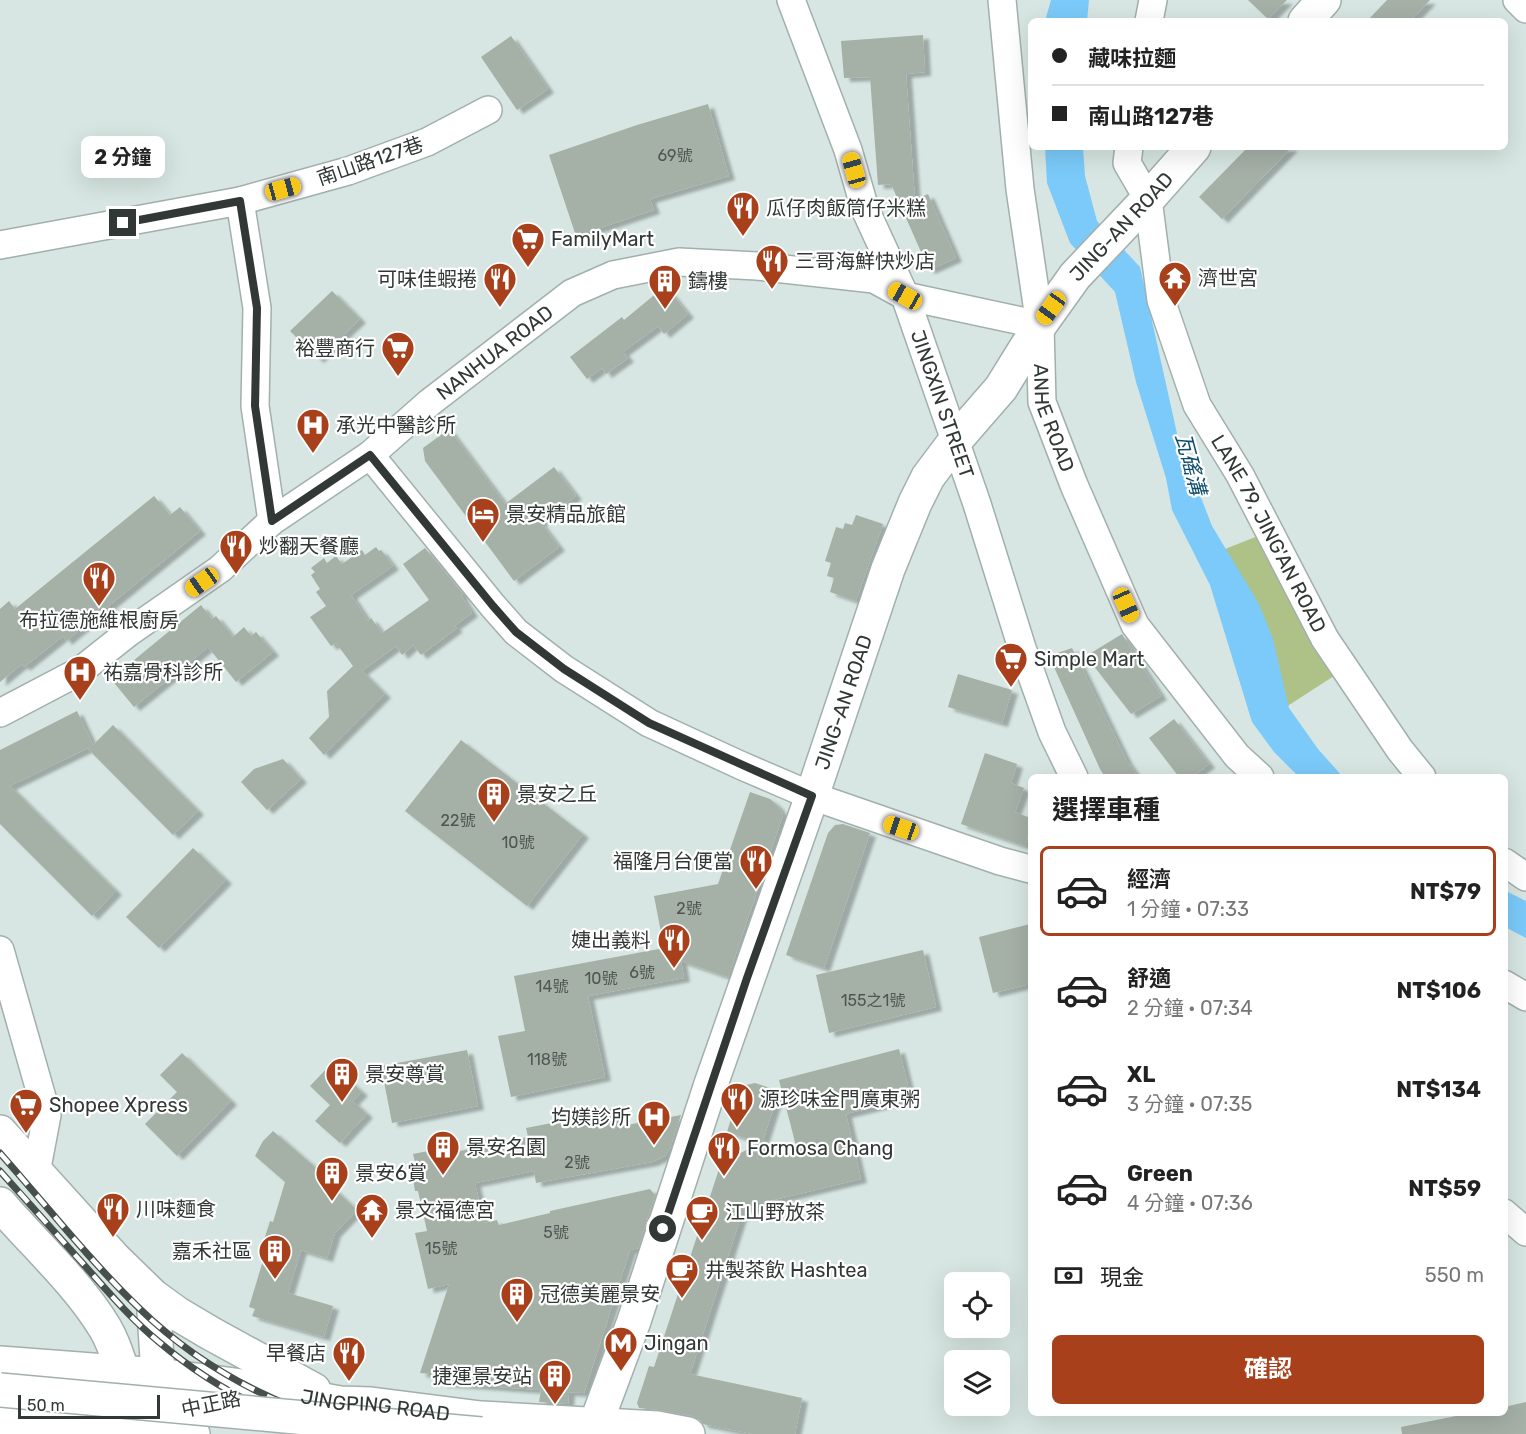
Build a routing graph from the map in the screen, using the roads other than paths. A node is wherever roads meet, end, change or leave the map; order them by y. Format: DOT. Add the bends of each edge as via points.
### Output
graph roads {
  1 [pos="791,0"];
  2 [pos="1002,0"];
  3 [pos="1153,0"];
  4 [pos="1324,0"];
  5 [pos="1517,0"];
  6 [pos="1526,9"];
  7 [pos="1150,18"];
  8 [pos="1308,18"];
  9 [pos="488,110"];
  10 [pos="1129,150"];
  11 [pos="1191,150"];
  12 [pos="1148,199"];
  13 [pos="240,201"];
  14 [pos="0,245"];
  15 [pos="905,296"];
  16 [pos="1040,325"];
  17 [pos="955,441"];
  18 [pos="370,455"];
  19 [pos="272,521"];
  20 [pos="0,713"];
  21 [pos="1073,774"];
  22 [pos="1257,774"];
  23 [pos="1420,774"];
  24 [pos="812,796"];
  25 [pos="1508,865"];
  26 [pos="1028,868"];
  27 [pos="1526,877"];
  28 [pos="0,950"];
  29 [pos="1508,986"];
  30 [pos="1526,997"];
  31 [pos="41,1097"];
  32 [pos="3,1135"];
  33 [pos="36,1173"];
  34 [pos="0,1204"];
  35 [pos="1508,1217"];
  36 [pos="1526,1232"];
  37 [pos="153,1296"];
  38 [pos="0,1363"];
  39 [pos="122,1373"];
  40 [pos="158,1375"];
  41 [pos="0,1390"];
  42 [pos="271,1391"];
  43 [pos="340,1403"];
  44 [pos="0,1408"];
  45 [pos="0,1424"];
  46 [pos="136,1427"];
  47 [pos="598,1431"];
  48 [pos="193,1434"];
  49 [pos="481,1434"];
  50 [pos="688,1434"];
  1 -- 15 [label="street, JINGXIN STREET" via="848,150 865,209"];
  2 -- 16 [label="street, ANHE ROAD" via="1020,189"];
  3 -- 7 [label="street"];
  4 -- 8 [label="main road"];
  5 -- 6 [label="street"];
  9 -- 13 [label="street, 南山路127巷" via="427,142 348,171"];
  10 -- 12 [label="street" via="1127,163"];
  11 -- 12 [label="main road, JING-AN ROAD"];
  12 -- 16 [label="main road, JING-AN ROAD" via="1075,276"];
  12 -- 23 [label="street, LANE 79, JING'AN ROAD" via="1161,300 1197,405 1240,476 1325,639"];
  13 -- 14 [label="street, 南山路127巷"];
  13 -- 19 [label="street" via="257,308 255,406"];
  15 -- 16 [label="street, NANHUA ROAD"];
  15 -- 17 [label="street, JINGXIN STREET"];
  15 -- 18 [label="street, NANHUA ROAD" via="874,279 757,267 680,262 613,275 572,293 429,403"];
  16 -- 17 [label="main road, JING-AN ROAD" via="1001,388"];
  16 -- 22 [label="street, ANHE ROAD" via="1042,402 1135,625 1237,756"];
  17 -- 21 [label="street, JINGXIN STREET" via="1022,648 1052,732"];
  17 -- 24 [label="main road, JING-AN ROAD" via="928,477 888,569"];
  18 -- 19 [label="street, NANHUA ROAD"];
  18 -- 24 [label="street" via="516,632 564,669 649,723"];
  19 -- 20 [label="street, NANHUA ROAD" via="220,569 80,671"];
  24 -- 26 [label="street"];
  24 -- 47 [label="main road, JING-AN ROAD" via="710,1087"];
  25 -- 27 [label="street"];
  28 -- 31 [label="street"];
  29 -- 30 [label="street"];
  31 -- 32 [label="street" via="32,1125"];
  31 -- 33 [label="street" via="46,1115"];
  32 -- 33 [label="main road"];
  33 -- 37 [label="main road"];
  34 -- 39 [label="main road" via="80,1293 105,1329"];
  35 -- 36 [label="street"];
  37 -- 40 [label="main road"];
  37 -- 43 [label="main road" via="210,1333"];
  38 -- 39 [label="main road, JINGPING ROAD"];
  39 -- 40 [label="main road, JINGPING ROAD"];
  39 -- 46 [label="main road"];
  40 -- 42 [label="main road, JINGPING ROAD"];
  40 -- 46 [label="main road"];
  41 -- 49 [label="main road, bridge"];
  42 -- 43 [label="main road, JINGPING ROAD"];
  42 -- 46 [label="main road, 中正路"];
  43 -- 47 [label="main road, JINGPING ROAD"];
  44 -- 46 [label="main road, 中正路"];
  45 -- 46 [label="main road"];
  46 -- 48 [label="main road, 中正路"];
  47 -- 50 [label="main road, JINGPING ROAD" via="657,1428"];
}
